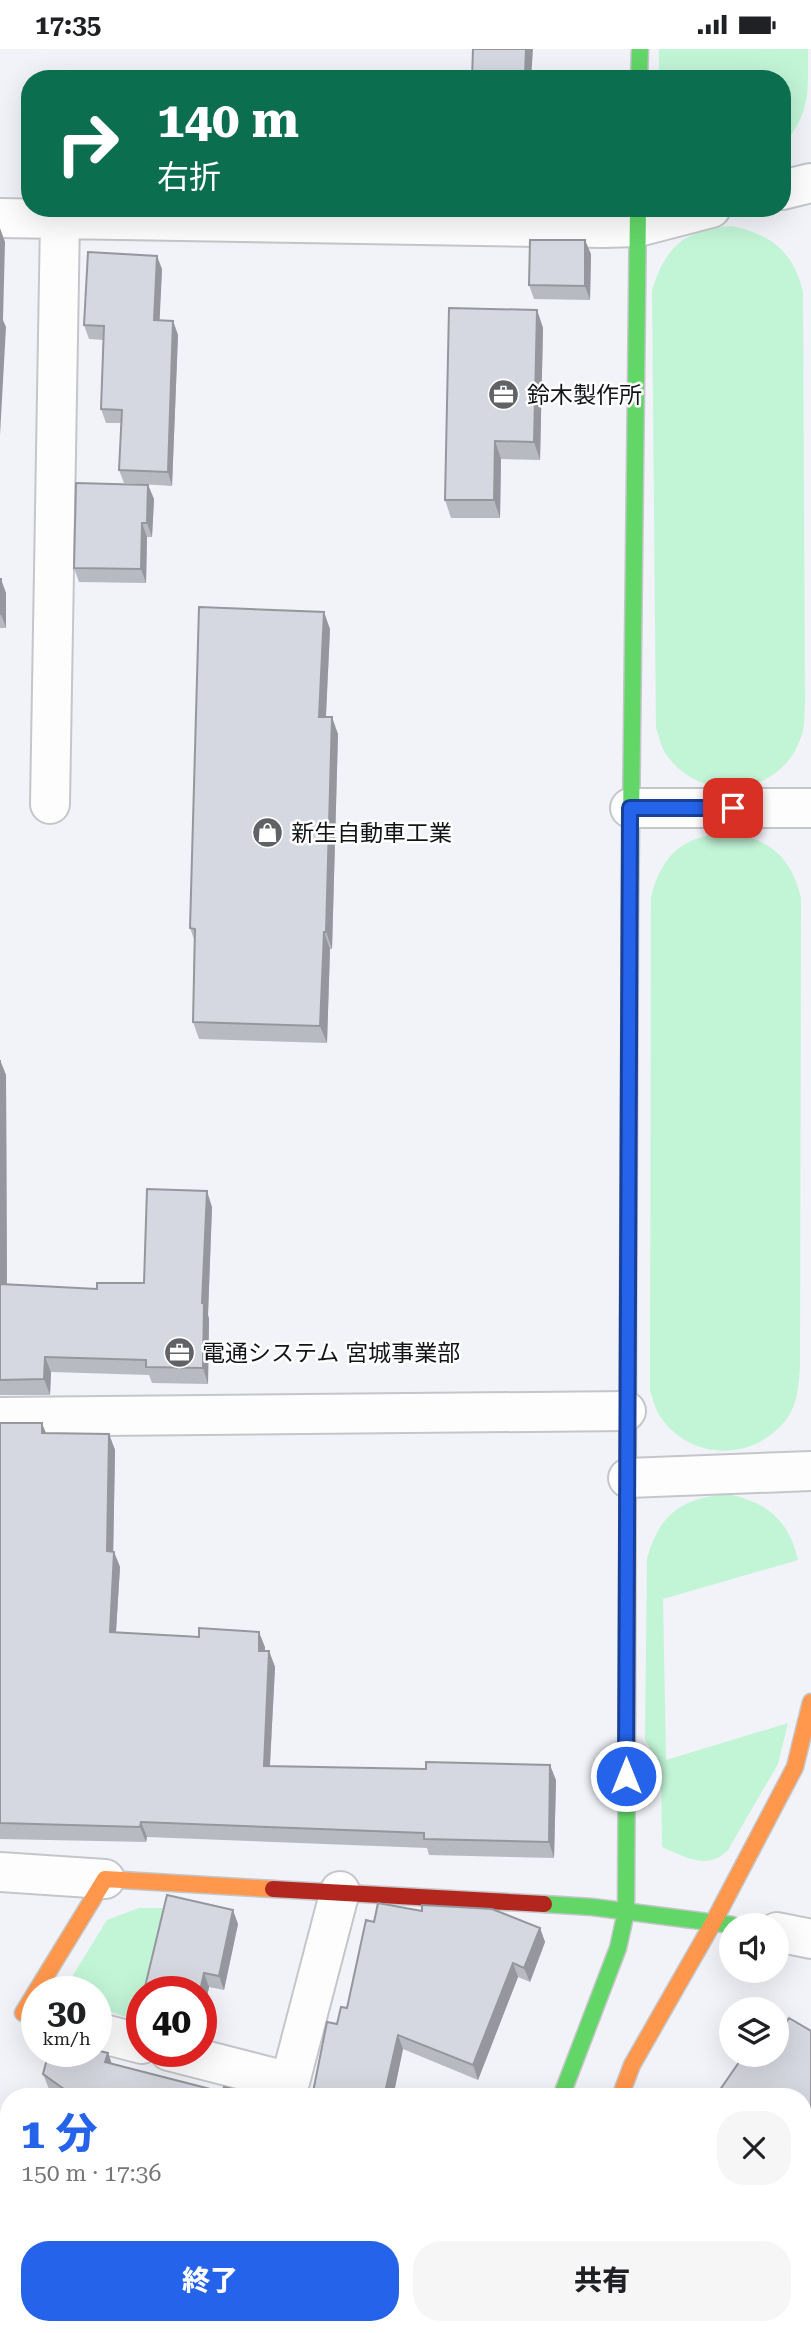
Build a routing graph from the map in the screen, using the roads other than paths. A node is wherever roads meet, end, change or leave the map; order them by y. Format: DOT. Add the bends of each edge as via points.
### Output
graph roads {
  1 [pos="640,49"];
  2 [pos="639,70"];
  3 [pos="811,183"];
  4 [pos="791,188"];
  5 [pos="0,218"];
  6 [pos="638,218"];
  7 [pos="60,219"];
  8 [pos="50,804"];
  9 [pos="630,808"];
  10 [pos="811,808"];
  11 [pos="626,1411"];
  12 [pos="0,1417"];
  13 [pos="811,1471"];
  14 [pos="628,1478"];
  15 [pos="811,1702"];
  16 [pos="0,1872"];
  17 [pos="105,1879"];
  18 [pos="340,1891"];
  19 [pos="626,1912"];
  20 [pos="713,1923"];
  21 [pos="719,1924"];
  22 [pos="789,1934"];
  23 [pos="811,1939"];
  24 [pos="46,1976"];
  25 [pos="217,2063"];
  26 [pos="564,2088"];
  27 [pos="623,2088"];
  1 -- 2 [label="street"];
  3 -- 4 [label="street"];
  5 -- 7 [label="street"];
  6 -- 7 [label="street"];
  6 -- 9 [label="street"];
  7 -- 8 [label="street"];
  9 -- 10 [label="street"];
  9 -- 11 [label="street"];
  11 -- 12 [label="street"];
  11 -- 14 [label="street"];
  13 -- 14 [label="street"];
  14 -- 19 [label="street"];
  15 -- 20 [label="street" via="795,1767"];
  16 -- 17 [label="street"];
  17 -- 18 [label="street"];
  17 -- 24 [label="street"];
  18 -- 19 [label="street"];
  18 -- 25 [label="street" via="290,2082"];
  19 -- 20 [label="street"];
  19 -- 26 [label="street" via="618,1948"];
  20 -- 21 [label="street"];
  20 -- 27 [label="street"];
  22 -- 23 [label="street"];
}
